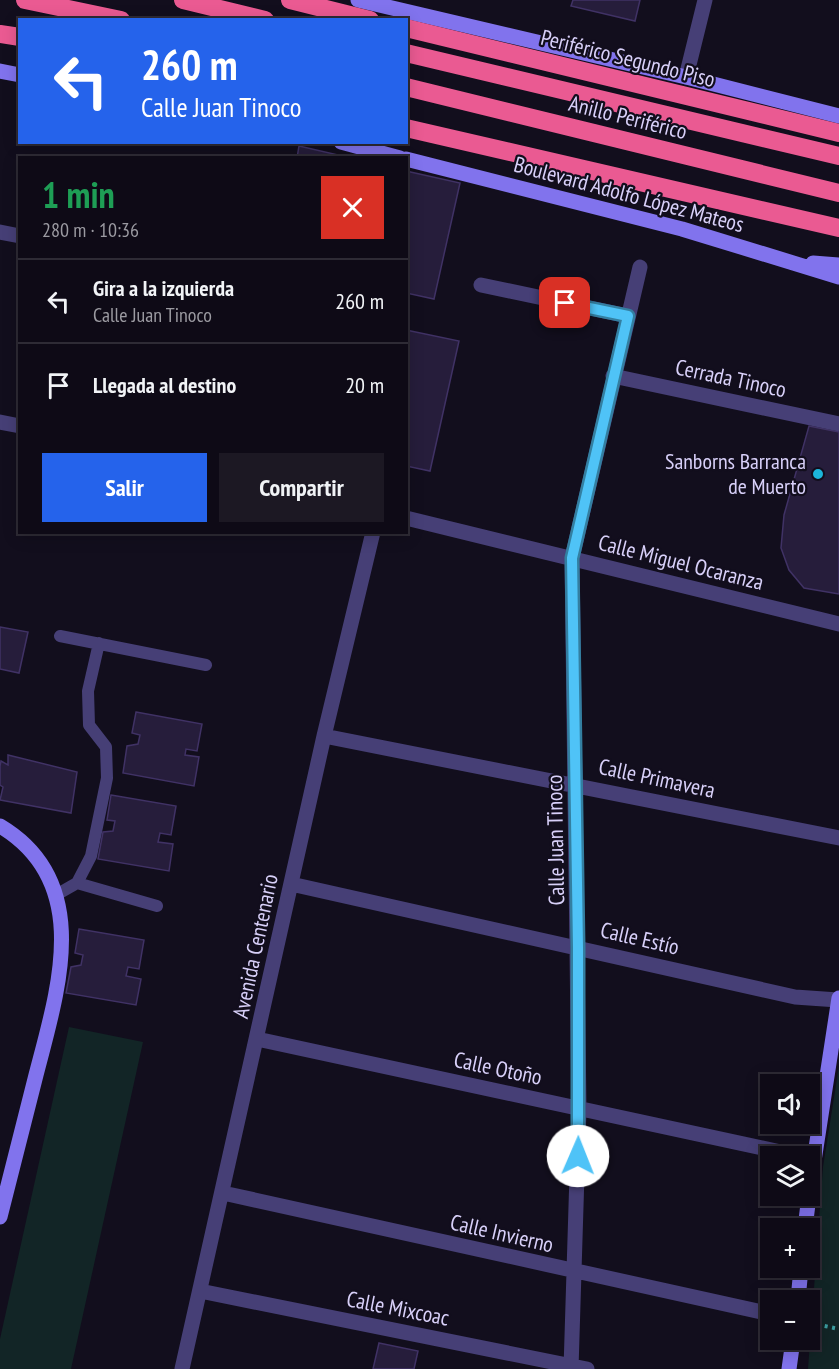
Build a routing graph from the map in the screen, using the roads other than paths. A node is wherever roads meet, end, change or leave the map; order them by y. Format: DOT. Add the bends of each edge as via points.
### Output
graph roads {
  1 [pos="25,0"];
  2 [pos="183,0"];
  3 [pos="290,0"];
  4 [pos="358,0"];
  5 [pos="705,0"];
  6 [pos="111,18"];
  7 [pos="257,18"];
  8 [pos="362,18"];
  9 [pos="408,28"];
  10 [pos="0,34"];
  11 [pos="18,37"];
  12 [pos="408,53"];
  13 [pos="0,71"];
  14 [pos="18,75"];
  15 [pos="686,77"];
  16 [pos="408,87"];
  17 [pos="839,116"];
  18 [pos="408,128"];
  19 [pos="839,133"];
  20 [pos="348,144"];
  21 [pos="393,156"];
  22 [pos="839,156"];
  23 [pos="408,160"];
  24 [pos="839,193"];
  25 [pos="839,228"];
  26 [pos="0,232"];
  27 [pos="18,236"];
  28 [pos="792,261"];
  29 [pos="839,265"];
  30 [pos="640,267"];
  31 [pos="839,277"];
  32 [pos="481,285"];
  33 [pos="628,316"];
  34 [pos="613,376"];
  35 [pos="0,422"];
  36 [pos="839,424"];
  37 [pos="18,426"];
  38 [pos="408,518"];
  39 [pos="373,534"];
  40 [pos="572,558"];
  41 [pos="839,624"];
  42 [pos="60,636"];
  43 [pos="99,643"];
  44 [pos="206,665"];
  45 [pos="324,736"];
  46 [pos="577,784"];
  47 [pos="0,826"];
  48 [pos="839,838"];
  49 [pos="77,883"];
  50 [pos="291,884"];
  51 [pos="56,895"];
  52 [pos="157,906"];
  53 [pos="578,947"];
  54 [pos="839,999"];
  55 [pos="257,1039"];
  56 [pos="579,1109"];
  57 [pos="809,1146"];
  58 [pos="760,1148"];
  59 [pos="223,1193"];
  60 [pos="0,1217"];
  61 [pos="575,1273"];
  62 [pos="200,1291"];
  63 [pos="760,1312"];
  64 [pos="792,1350"];
  65 [pos="577,1368"];
  66 [pos="182,1369"];
  67 [pos="789,1369"];
  1 -- 6 [label="highway"];
  2 -- 7 [label="highway"];
  3 -- 8 [label="highway"];
  4 -- 15 [label="main road"];
  5 -- 15 [label="street"];
  9 -- 19 [label="highway, Periférico Segundo Piso"];
  10 -- 11 [label="highway"];
  12 -- 22 [label="highway, Anillo Periférico"];
  13 -- 14 [label="main road"];
  15 -- 17 [label="main road"];
  16 -- 24 [label="highway, Anillo Periférico"];
  18 -- 25 [label="highway"];
  20 -- 21 [label="main road"];
  23 -- 28 [label="main road, Boulevard Adolfo López Mateos"];
  26 -- 27 [label="street"];
  28 -- 29 [label="main road"];
  28 -- 31 [label="main road, Boulevard Adolfo López Mateos"];
  30 -- 33 [label="street, Calle Juan Tinoco"];
  32 -- 33 [label="street"];
  33 -- 34 [label="street, Calle Juan Tinoco"];
  34 -- 36 [label="street, Cerrada Tinoco"];
  34 -- 40 [label="street, Calle Juan Tinoco"];
  35 -- 37 [label="street"];
  38 -- 40 [label="street, Calle Miguel Ocaranza"];
  39 -- 45 [label="street, Avenida Centenario"];
  40 -- 41 [label="street, Calle Miguel Ocaranza"];
  40 -- 46 [label="street, Calle Juan Tinoco"];
  42 -- 43 [label="lane"];
  43 -- 44 [label="lane"];
  43 -- 49 [label="lane" via="88,691 89,725 106,747 107,778 91,856"];
  45 -- 46 [label="street, Calle Primavera"];
  45 -- 50 [label="street, Avenida Centenario"];
  46 -- 48 [label="street, Calle Primavera"];
  46 -- 53 [label="street, Calle Juan Tinoco"];
  47 -- 51 [label="main road" via="14,834 40,861"];
  49 -- 51 [label="lane"];
  49 -- 52 [label="lane"];
  50 -- 53 [label="street, Calle Estío"];
  50 -- 55 [label="street, Avenida Centenario"];
  51 -- 60 [label="main road" via="63,934 60,984"];
  53 -- 54 [label="street, Calle Estío" via="795,997"];
  53 -- 56 [label="street, Calle Juan Tinoco"];
  54 -- 57 [label="main road"];
  55 -- 56 [label="street, Calle Otoño"];
  55 -- 59 [label="street, Avenida Centenario"];
  56 -- 58 [label="street, Calle Otoño"];
  56 -- 61 [label="street, Calle Juan Tinoco"];
  59 -- 61 [label="street, Calle Invierno"];
  59 -- 62 [label="street, Avenida Centenario"];
  61 -- 63 [label="street, Calle Invierno"];
  61 -- 65 [label="street, Calle Juan Tinoco"];
  62 -- 65 [label="street, Calle Mixcoac"];
  62 -- 66 [label="street, Avenida Centenario"];
  64 -- 67 [label="main road"];
}
